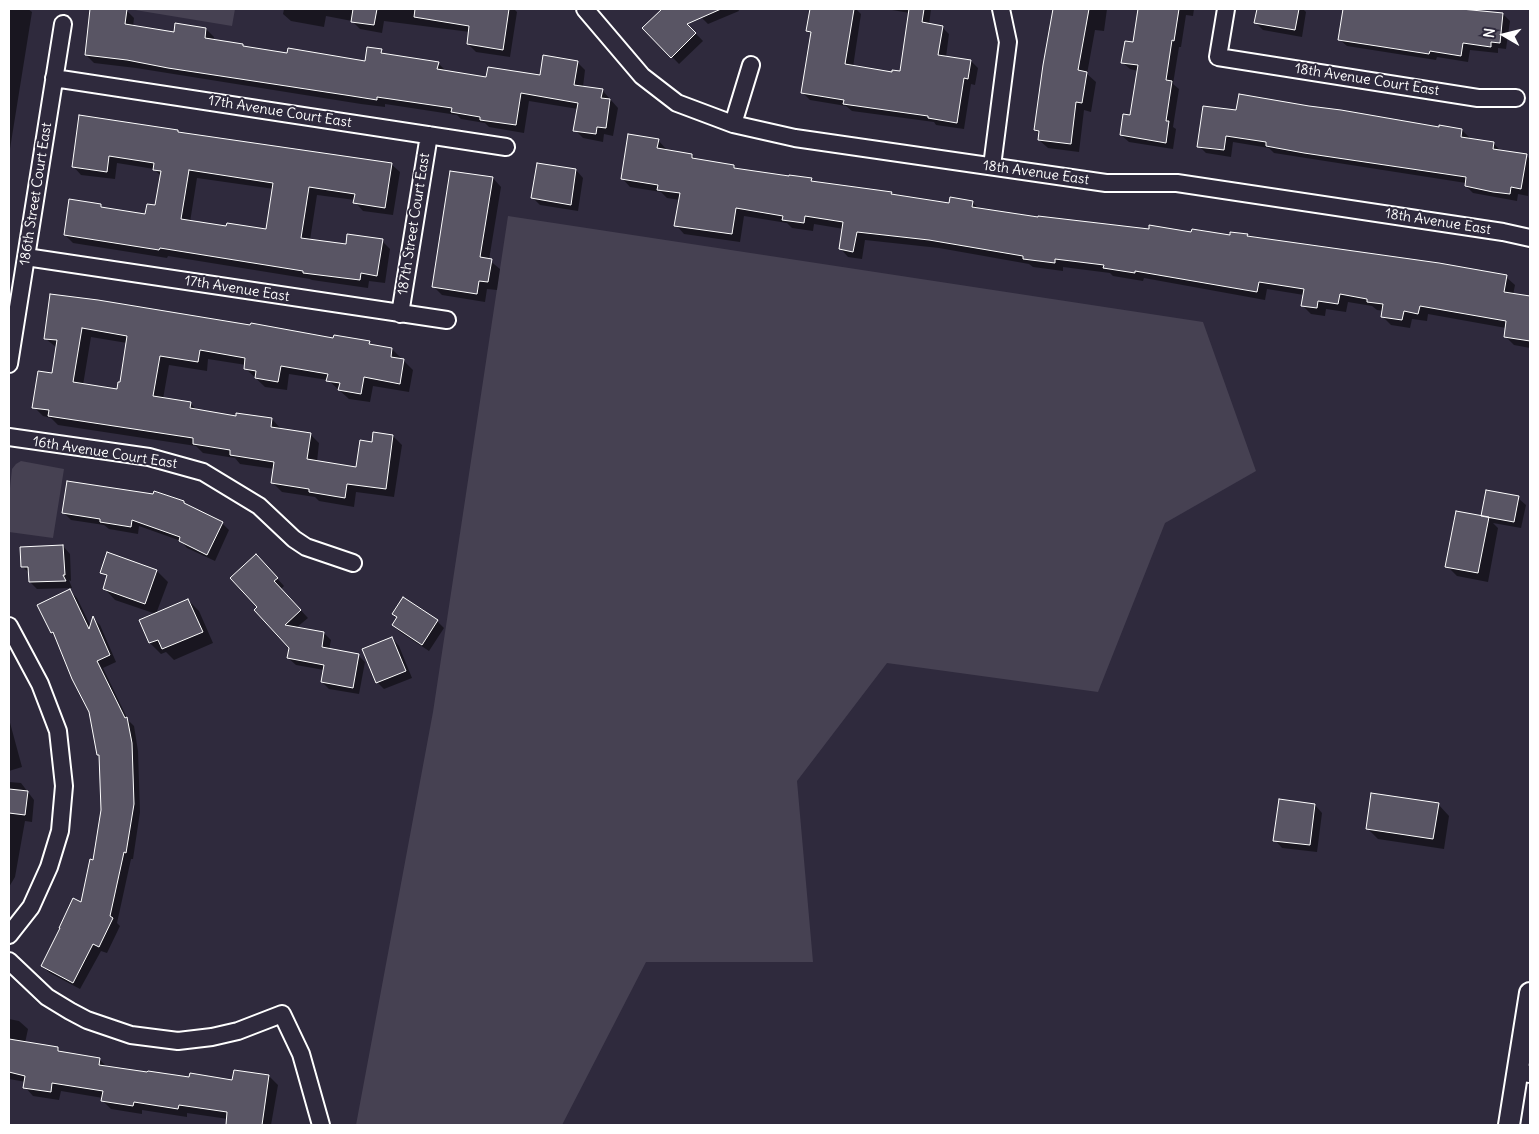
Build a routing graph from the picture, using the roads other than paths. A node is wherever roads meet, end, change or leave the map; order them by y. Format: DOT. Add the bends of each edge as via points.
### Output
graph roads {
  1 [pos="585,9"];
  2 [pos="1002,9"];
  3 [pos="1226,9"];
  4 [pos="63,24"];
  5 [pos="751,65"];
  6 [pos="54,78"];
  7 [pos="1516,98"];
  8 [pos="733,124"];
  9 [pos="429,135"];
  10 [pos="506,147"];
  11 [pos="992,166"];
  12 [pos="1530,238"];
  13 [pos="26,257"];
  14 [pos="400,314"];
  15 [pos="447,320"];
  16 [pos="9,364"];
  17 [pos="9,437"];
  18 [pos="353,563"];
  19 [pos="9,626"];
  20 [pos="9,936"];
  21 [pos="9,961"];
  22 [pos="1530,993"];
  23 [pos="1524,1073"];
  24 [pos="321,1125"];
  25 [pos="1509,1125"];
  1 -- 8 [label="street, 18th Avenue East" via="642,76 678,103"];
  2 -- 11 [label="street" via="1008,42"];
  3 -- 7 [label="street, 18th Avenue Court East" via="1218,57 1478,98"];
  4 -- 6 [label="street, 186th Street Court East"];
  5 -- 8 [label="street"];
  6 -- 9 [label="street, 17th Avenue Court East"];
  6 -- 13 [label="street, 186th Street Court East"];
  8 -- 11 [label="street, 18th Avenue East" via="795,138"];
  9 -- 10 [label="street, 17th Avenue Court East"];
  9 -- 14 [label="street, 187th Street Court East"];
  11 -- 12 [label="street, 18th Avenue East" via="1106,183 1177,182"];
  13 -- 14 [label="street, 17th Avenue East"];
  13 -- 16 [label="street, 186th Street Court East"];
  14 -- 15 [label="street, 17th Avenue East"];
  17 -- 18 [label="street, 16th Avenue Court East" via="149,458 203,472 259,506 306,547"];
  19 -- 20 [label="street" via="40,684 58,731 64,786 60,831 49,866 31,907"];
  21 -- 24 [label="street" via="48,997 70,1011 130,1035 178,1040 212,1037 282,1014 301,1054"];
  22 -- 23 [label="street"];
  23 -- 25 [label="street"];
}
